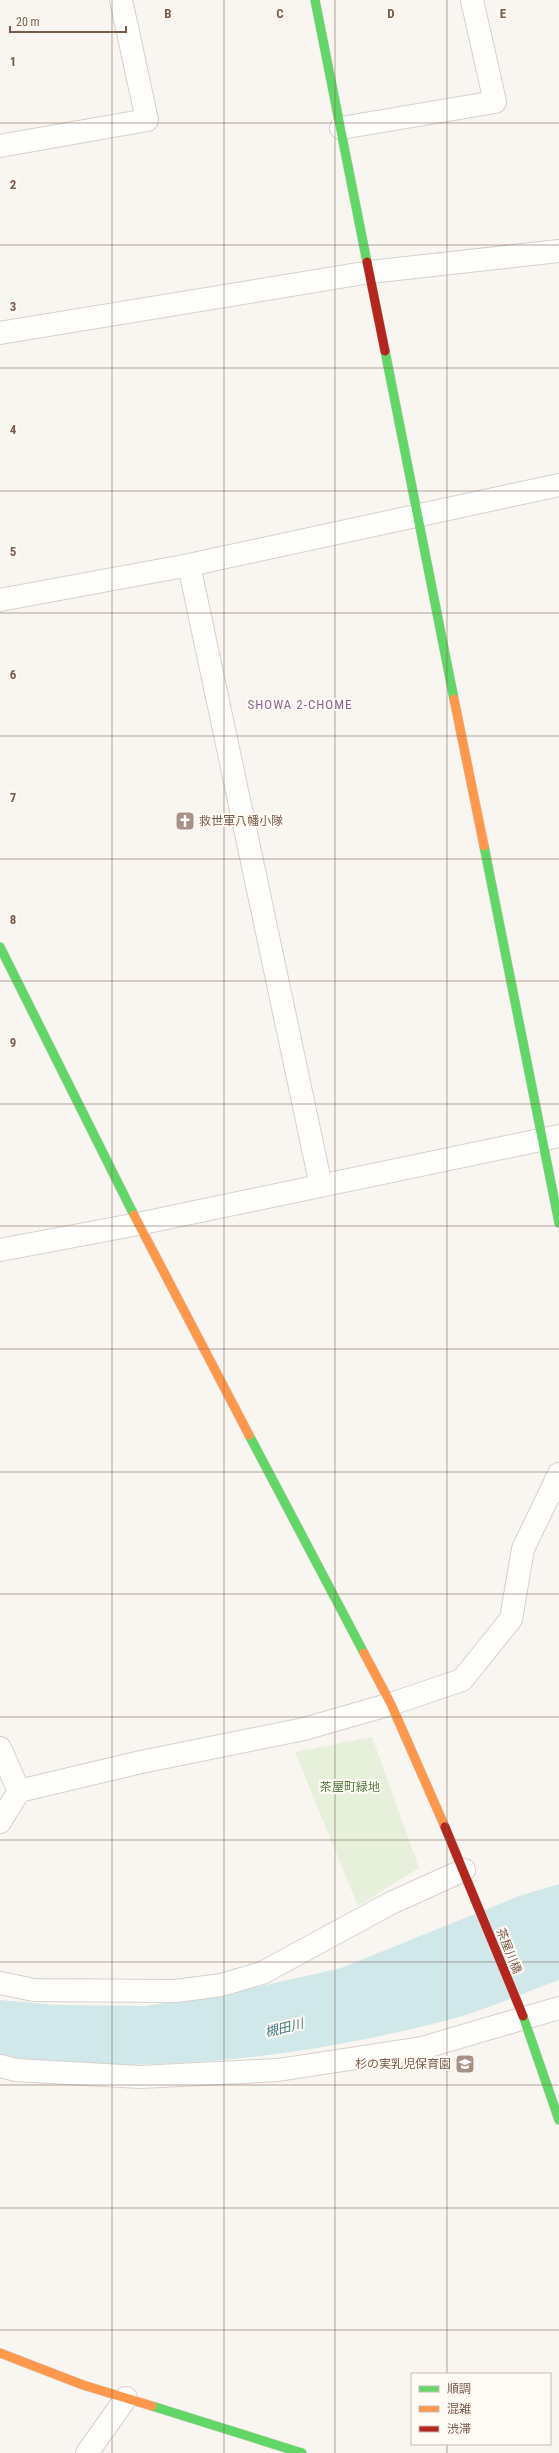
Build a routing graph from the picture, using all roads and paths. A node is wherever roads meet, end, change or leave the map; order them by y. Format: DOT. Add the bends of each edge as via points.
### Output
graph roads {
  1 [pos="121,0"];
  2 [pos="315,0"];
  3 [pos="472,0"];
  4 [pos="341,128"];
  5 [pos="0,146"];
  6 [pos="559,252"];
  7 [pos="370,272"];
  8 [pos="0,333"];
  9 [pos="559,485"];
  10 [pos="418,515"];
  11 [pos="189,565"];
  12 [pos="0,600"];
  13 [pos="0,947"];
  14 [pos="550,1138"];
  15 [pos="321,1186"];
  16 [pos="559,1223"];
  17 [pos="138,1224"];
  18 [pos="0,1250"];
  19 [pos="559,1474"];
  20 [pos="392,1704"];
  21 [pos="0,1748"];
  22 [pos="18,1791"];
  23 [pos="0,1822"];
  24 [pos="464,1870"];
  25 [pos="0,1983"];
  26 [pos="559,2008"];
  27 [pos="524,2019"];
  28 [pos="0,2066"];
  29 [pos="559,2120"];
  30 [pos="0,2353"];
  31 [pos="126,2398"];
  32 [pos="87,2453"];
  33 [pos="302,2453"];
  1 -- 5 [label="street" via="147,120"];
  2 -- 4 [label="street"];
  3 -- 4 [label="street" via="495,102"];
  4 -- 7 [label="street"];
  6 -- 7 [label="street"];
  7 -- 8 [label="street"];
  7 -- 10 [label="street"];
  9 -- 10 [label="street"];
  10 -- 11 [label="street"];
  10 -- 14 [label="street"];
  11 -- 12 [label="street"];
  11 -- 15 [label="street"];
  13 -- 17 [label="street, 茶屋川橋"];
  14 -- 15 [label="street"];
  14 -- 16 [label="street"];
  15 -- 17 [label="street"];
  17 -- 18 [label="street"];
  17 -- 20 [label="street, 茶屋川橋"];
  19 -- 20 [label="street" via="523,1549 511,1619 462,1680"];
  20 -- 22 [label="street" via="304,1729 141,1762"];
  20 -- 24 [label="street, 茶屋川橋"];
  21 -- 22 [label="street"];
  22 -- 23 [label="street"];
  24 -- 25 [label="street" via="392,1903 262,1973 220,1985 176,1991 34,1990"];
  24 -- 27 [label="street, 茶屋川橋"];
  26 -- 27 [label="street"];
  27 -- 28 [label="street" via="422,2048 278,2070 140,2077 16,2070"];
  27 -- 29 [label="street, 茶屋川橋"];
  30 -- 31 [label="street"];
  31 -- 32 [label="street"];
  31 -- 33 [label="street"];
}
